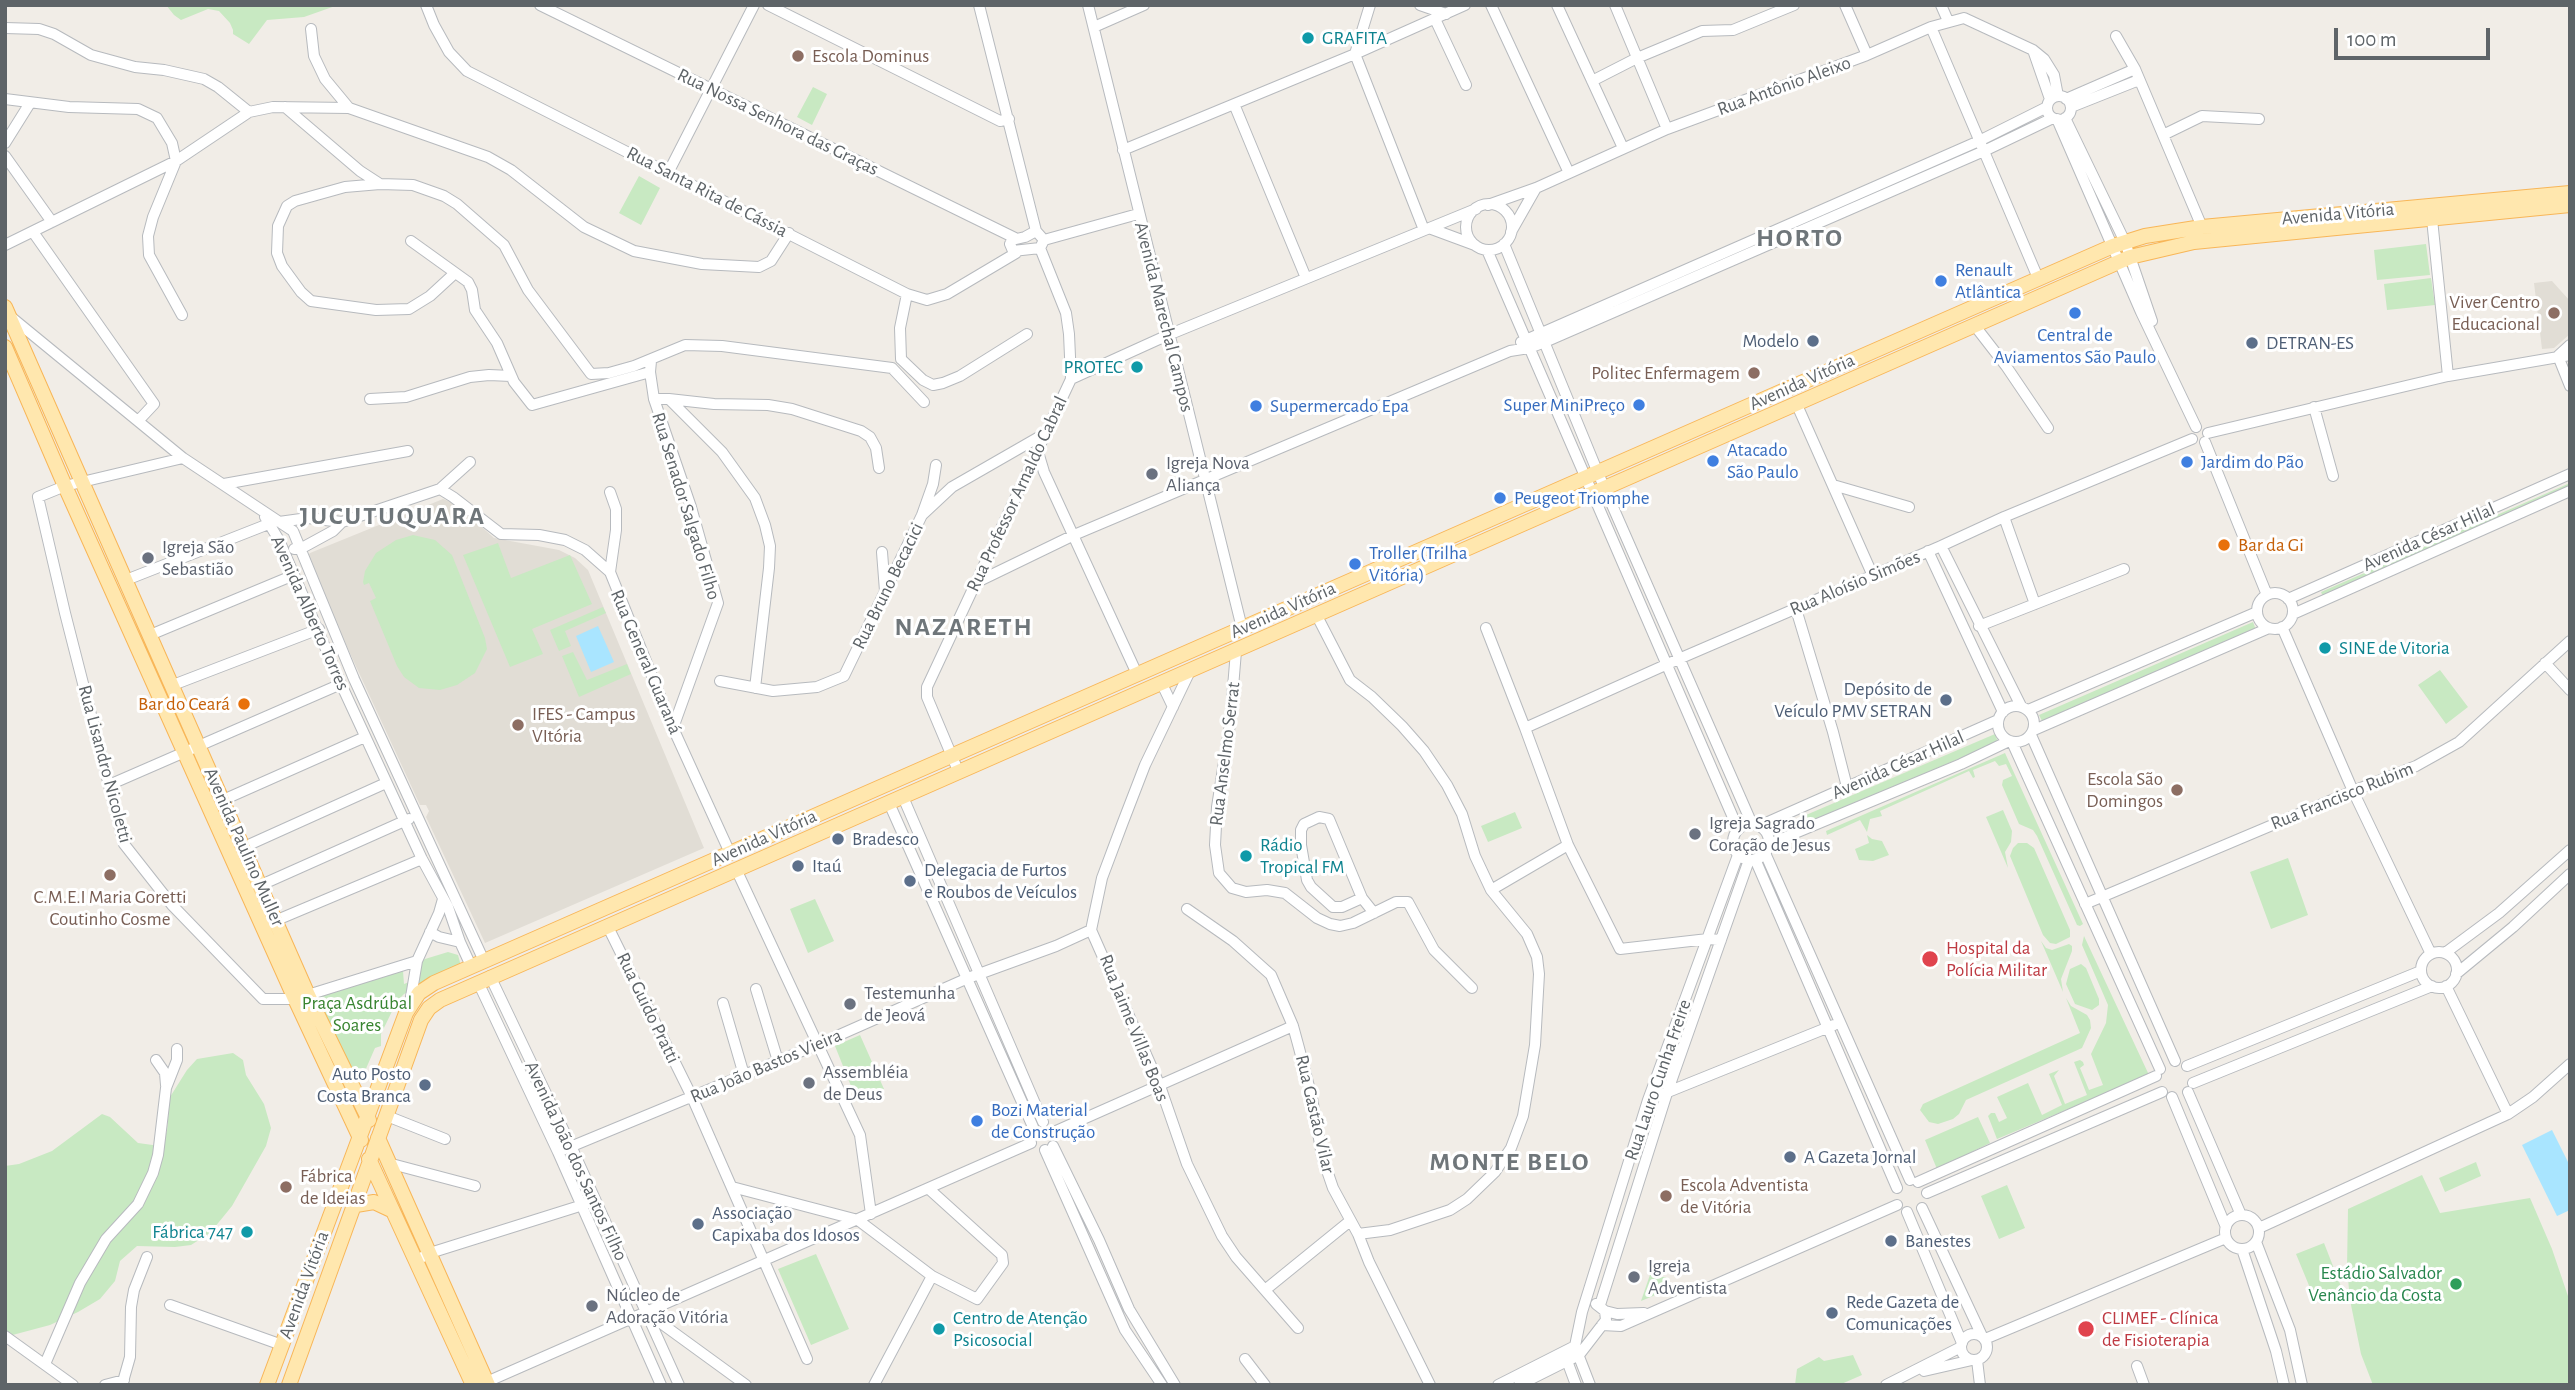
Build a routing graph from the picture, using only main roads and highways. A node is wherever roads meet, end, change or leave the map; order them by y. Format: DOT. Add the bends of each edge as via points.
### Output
graph roads {
  1 [pos="2570,193"];
  2 [pos="2570,205"];
  3 [pos="8,312"];
  4 [pos="5,347"];
  5 [pos="1242,628"];
  6 [pos="1219,659"];
  7 [pos="477,964"];
  8 [pos="484,979"];
  9 [pos="301,997"];
  10 [pos="367,1116"];
  11 [pos="359,1135"];
  12 [pos="379,1141"];
  13 [pos="371,1163"];
  14 [pos="356,1205"];
  15 [pos="391,1210"];
  16 [pos="482,1384"];
  17 [pos="267,1385"];
  18 [pos="289,1385"];
  1 -- 5 [label="main road, Avenida Vitória" via="2202,227 2119,244"];
  2 -- 6 [label="main road, Avenida Vitória" via="2194,242 2125,260"];
  3 -- 9 [label="main road, Avenida Paulino Muller" via="261,884"];
  4 -- 9 [label="main road, Avenida Paulino Muller" via="185,751"];
  5 -- 6 [label="main road" via="1239,644"];
  5 -- 7 [label="main road, Avenida Vitória"];
  6 -- 8 [label="main road, Avenida Vitória"];
  7 -- 8 [label="main road"];
  7 -- 10 [label="main road, Avenida Vitória" via="426,988 409,1006"];
  8 -- 12 [label="main road, Avenida Vitória" via="434,1003 424,1013"];
  9 -- 10 [label="main road, Avenida Paulino Muller"];
  9 -- 11 [label="main road, Avenida Paulino Muller"];
  10 -- 11 [label="main road, Avenida Vitória"];
  10 -- 12 [label="main road, Avenida Paulino Muller"];
  11 -- 13 [label="main road, Avenida Paulino Muller"];
  11 -- 17 [label="main road, Avenida Vitória"];
  12 -- 13 [label="main road, Avenida Vitória"];
  12 -- 16 [label="main road, Avenida Paulino Muller"];
  13 -- 14 [label="main road, Avenida Vitória"];
  13 -- 15 [label="main road, Avenida Paulino Muller"];
  14 -- 15 [label="main road" via="374,1202"];
  14 -- 18 [label="main road, Avenida Vitória"];
  15 -- 16 [label="main road, Avenida Paulino Muller"];
}
